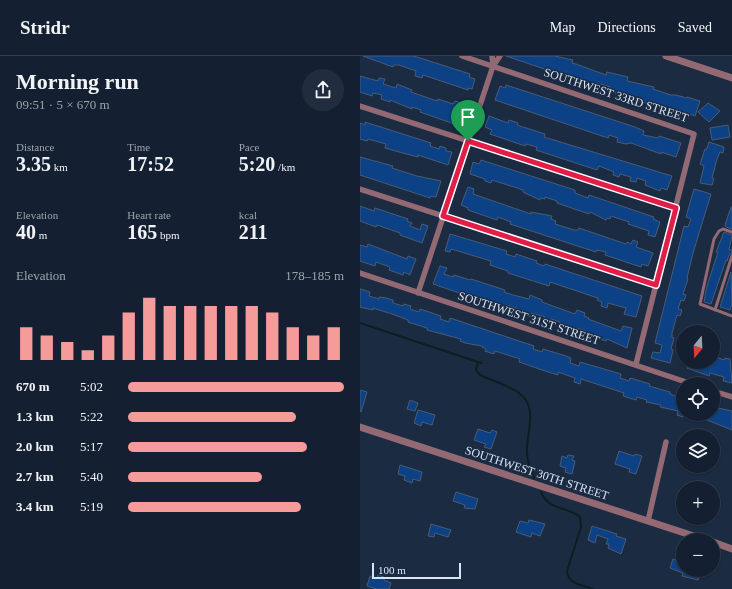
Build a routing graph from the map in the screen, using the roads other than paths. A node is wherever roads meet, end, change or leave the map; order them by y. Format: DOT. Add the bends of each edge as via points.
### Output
graph roads {
  1 [pos="462,56"];
  2 [pos="492,56"];
  3 [pos="500,56"];
  4 [pos="666,56"];
  5 [pos="493,66"];
  6 [pos="732,78"];
  7 [pos="360,106"];
  8 [pos="468,141"];
  9 [pos="360,189"];
  10 [pos="676,208"];
  11 [pos="443,216"];
  12 [pos="732,232"];
  13 [pos="732,256"];
  14 [pos="360,273"];
  15 [pos="656,285"];
  16 [pos="418,293"];
  17 [pos="715,310"];
  18 [pos="732,316"];
  19 [pos="636,364"];
  20 [pos="676,378"];
  21 [pos="720,393"];
  22 [pos="732,397"];
  23 [pos="360,427"];
  24 [pos="666,442"];
  25 [pos="648,521"];
  26 [pos="685,533"];
  27 [pos="720,544"];
  28 [pos="732,548"];
  1 -- 5 [label="street, SOUTHWEST 33RD STREET"];
  2 -- 5 [label="street"];
  3 -- 5 [label="street"];
  4 -- 6 [label="street"];
  5 -- 8 [label="street"];
  5 -- 10 [label="street, SOUTHWEST 33RD STREET" via="694,134"];
  7 -- 8 [label="street"];
  8 -- 10 [label="street"];
  8 -- 11 [label="street"];
  9 -- 11 [label="street"];
  10 -- 15 [label="street"];
  11 -- 15 [label="street"];
  11 -- 16 [label="street"];
  12 -- 17 [label="lane" via="723,229 719,231 712,246 700,304"];
  13 -- 17 [label="lane"];
  14 -- 16 [label="street, SOUTHWEST 31ST STREET"];
  15 -- 19 [label="street"];
  16 -- 19 [label="street, SOUTHWEST 31ST STREET"];
  17 -- 18 [label="lane"];
  19 -- 20 [label="street, SOUTHWEST 31ST STREET"];
  21 -- 22 [label="street"];
  23 -- 25 [label="street, SOUTHWEST 30TH STREET"];
  24 -- 25 [label="street"];
  25 -- 26 [label="street, SOUTHWEST 30TH STREET"];
  27 -- 28 [label="street"];
}
